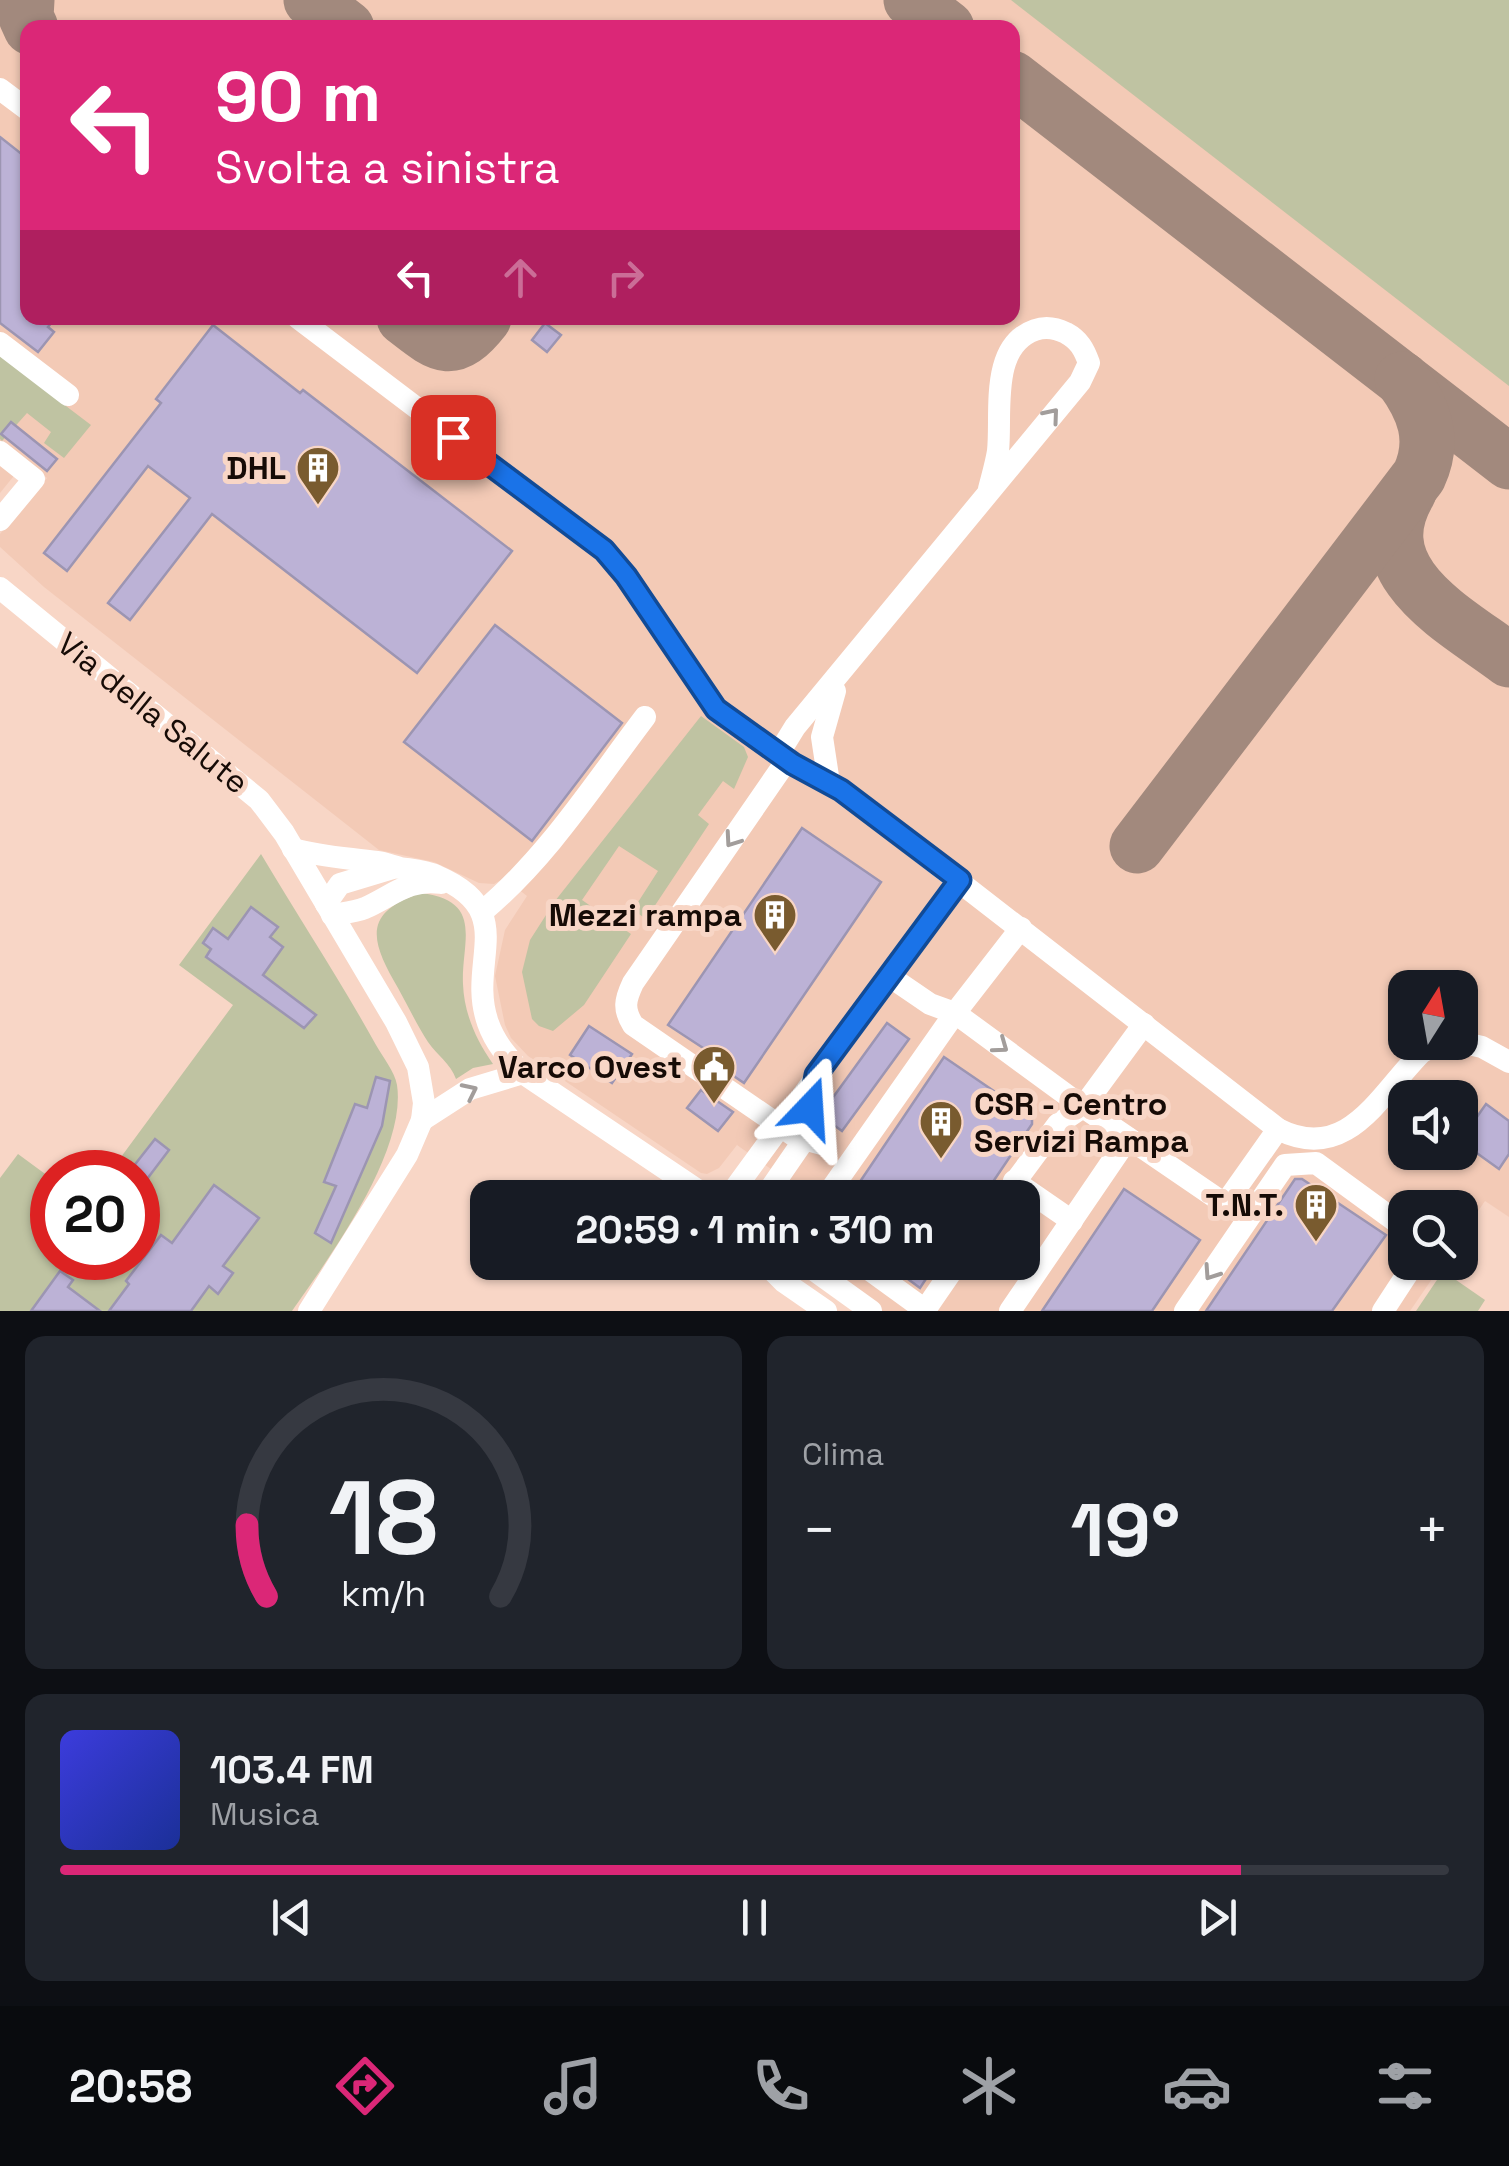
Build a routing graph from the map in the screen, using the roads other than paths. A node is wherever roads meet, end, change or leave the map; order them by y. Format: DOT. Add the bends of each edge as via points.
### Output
graph roads {
  1 [pos="307,325"];
  2 [pos="0,343"];
  3 [pos="68,394"];
  4 [pos="0,452"];
  5 [pos="989,490"];
  6 [pos="0,520"];
  7 [pos="0,588"];
  8 [pos="849,667"];
  9 [pos="645,717"];
  10 [pos="783,757"];
  11 [pos="829,783"];
  12 [pos="293,849"];
  13 [pos="397,868"];
  14 [pos="960,880"];
  15 [pos="459,888"];
  16 [pos="329,909"];
  17 [pos="482,912"];
  18 [pos="1021,928"];
  19 [pos="890,976"];
  20 [pos="955,1013"];
  21 [pos="1144,1024"];
  22 [pos="1478,1046"];
  23 [pos="1415,1060"];
  24 [pos="1509,1062"];
  25 [pos="523,1073"];
  26 [pos="816,1075"];
  27 [pos="1083,1107"];
  28 [pos="422,1120"];
  29 [pos="780,1125"];
  30 [pos="1278,1128"];
  31 [pos="868,1135"];
  32 [pos="1128,1138"];
  33 [pos="814,1142"];
  34 [pos="682,1180"];
  35 [pos="741,1180"];
  36 [pos="776,1180"];
  37 [pos="837,1180"];
  38 [pos="1016,1180"];
  39 [pos="1040,1210"];
  40 [pos="1388,1216"];
  41 [pos="1067,1228"];
  42 [pos="782,1280"];
  43 [pos="828,1280"];
  44 [pos="884,1280"];
  45 [pos="946,1280"];
  46 [pos="1403,1280"];
  47 [pos="310,1311"];
  48 [pos="826,1311"];
  49 [pos="871,1311"];
  50 [pos="1010,1311"];
  51 [pos="1185,1311"];
  52 [pos="1383,1311"];
  1 -- 10 [label="street" via="604,550 716,709"];
  2 -- 3 [label="street"];
  4 -- 6 [label="street" via="34,479"];
  5 -- 5 [label="street, one-way" via="1089,363 1084,348 1061,330 1033,330 1011,353"];
  5 -- 8 [label="street"];
  7 -- 12 [label="street, Via della Salute" via="238,780"];
  8 -- 10 [label="street" via="795,728"];
  8 -- 11 [label="street" via="827,710 822,737"];
  9 -- 17 [label="street" via="514,886"];
  10 -- 11 [label="street"];
  10 -- 29 [label="street, one-way" via="633,984 625,1012 633,1025"];
  11 -- 14 [label="street"];
  12 -- 13 [label="street"];
  12 -- 16 [label="street, Via della Salute"];
  13 -- 15 [label="street" via="423,870"];
  13 -- 16 [label="street" via="340,884"];
  14 -- 18 [label="street"];
  14 -- 19 [label="street"];
  15 -- 16 [label="street" via="423,881 361,910"];
  15 -- 17 [label="street"];
  16 -- 28 [label="street, Via della Salute" via="418,1067"];
  17 -- 25 [label="street" via="487,1022 502,1052"];
  18 -- 20 [label="street"];
  18 -- 21 [label="street"];
  19 -- 20 [label="street"];
  19 -- 26 [label="street"];
  20 -- 27 [label="street, one-way"];
  20 -- 31 [label="street"];
  21 -- 27 [label="street"];
  21 -- 30 [label="street"];
  22 -- 24 [label="street"];
  23 -- 30 [label="street" via="1350,1129 1316,1138"];
  28 -- 25 [label="street, one-way" via="470,1089"];
  25 -- 34 [label="street"];
  26 -- 29 [label="street"];
  26 -- 33 [label="street"];
  27 -- 32 [label="street"];
  27 -- 38 [label="street" via="1058,1124"];
  28 -- 47 [label="street, Via della Salute" via="388,1190"];
  29 -- 33 [label="street"];
  29 -- 35 [label="street"];
  30 -- 32 [label="street" via="1225,1204"];
  31 -- 33 [label="street" via="853,1142"];
  31 -- 37 [label="street"];
  32 -- 41 [label="street"];
  33 -- 36 [label="street"];
  39 -- 41 [label="street"];
  40 -- 51 [label="street, one-way" via="1316,1163 1285,1165"];
  41 -- 50 [label="street"];
  42 -- 48 [label="street"];
  43 -- 49 [label="street"];
  44 -- 45 [label="street" via="925,1310"];
  46 -- 52 [label="street"];
}
